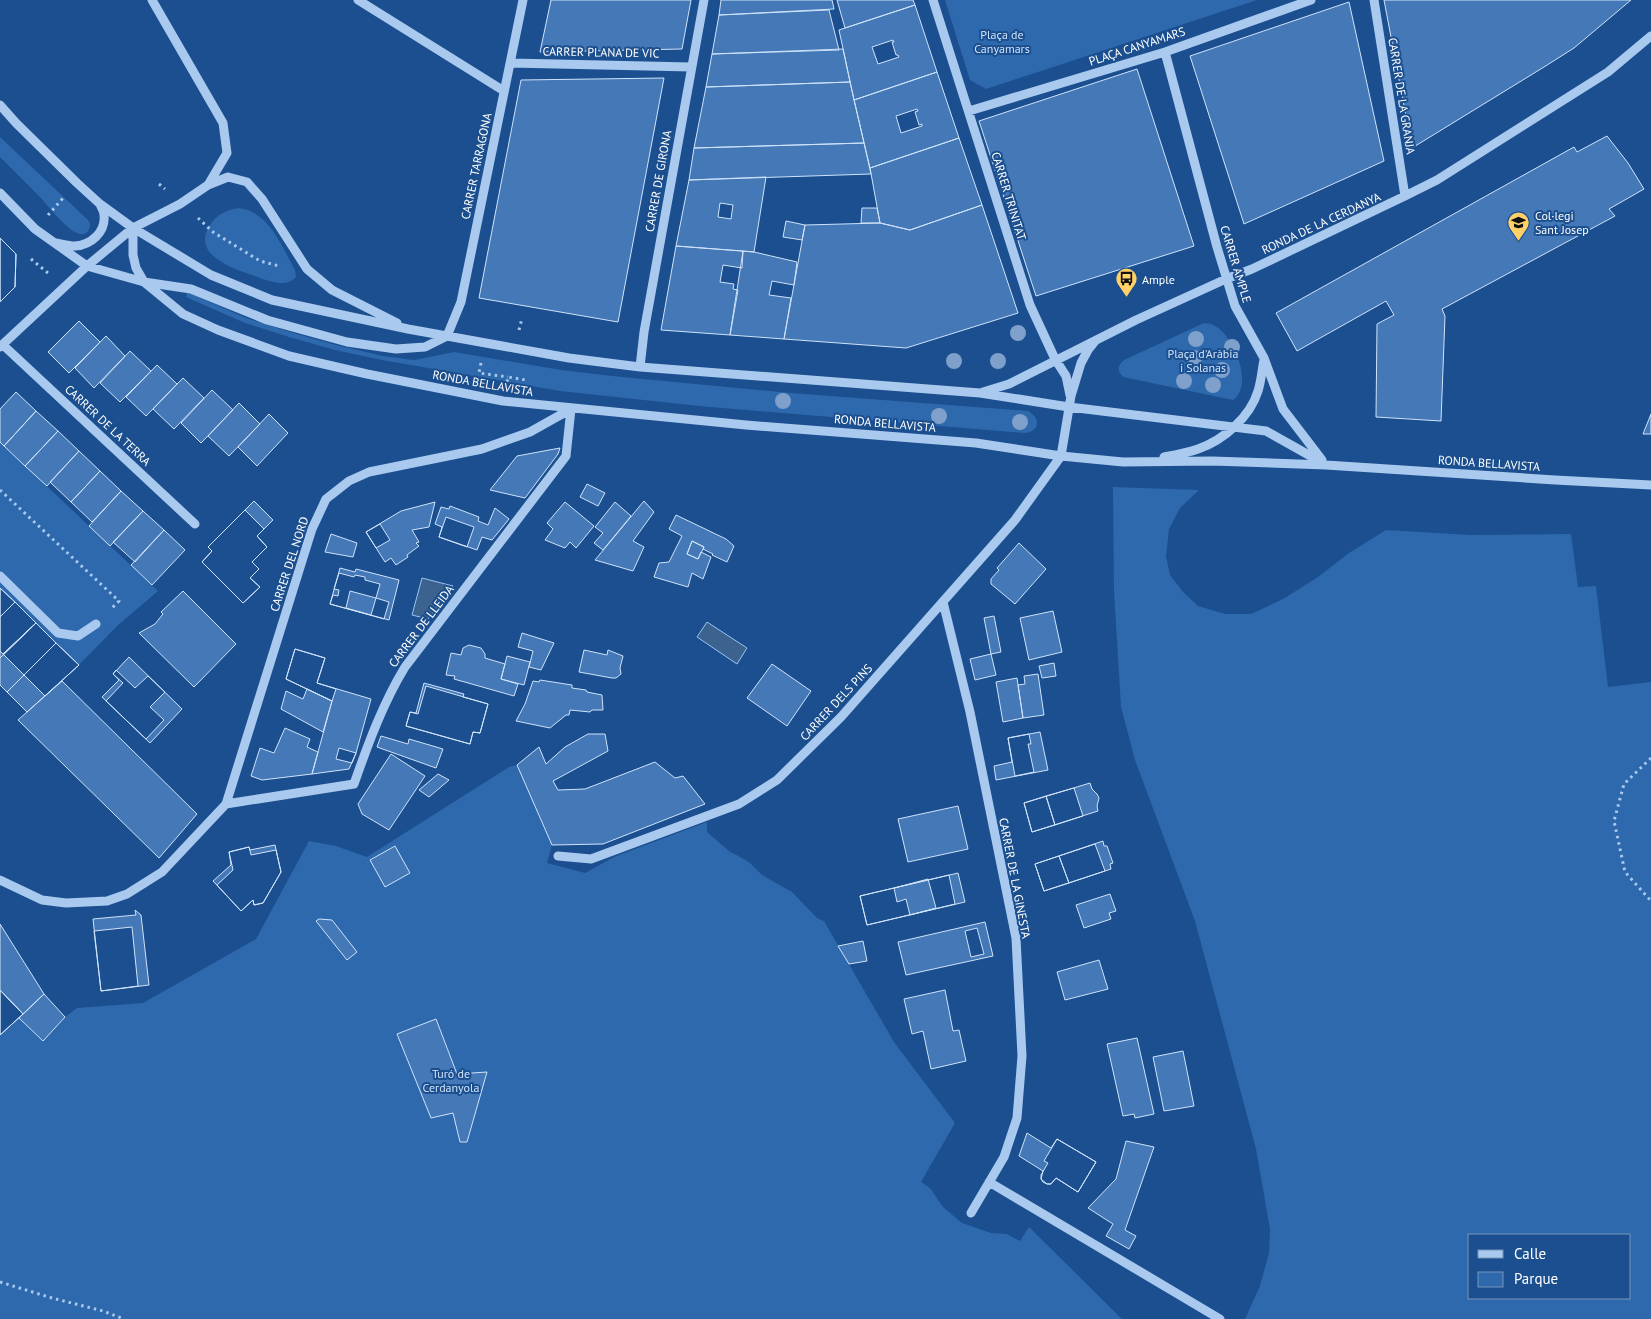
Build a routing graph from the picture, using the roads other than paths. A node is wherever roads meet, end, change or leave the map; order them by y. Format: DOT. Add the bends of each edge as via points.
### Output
graph roads {
  1 [pos="152,0"];
  2 [pos="358,0"];
  3 [pos="524,0"];
  4 [pos="704,0"];
  5 [pos="933,0"];
  6 [pos="1312,0"];
  7 [pos="1374,0"];
  8 [pos="1651,36"];
  9 [pos="1165,52"];
  10 [pos="511,63"];
  11 [pos="691,67"];
  12 [pos="504,91"];
  13 [pos="0,105"];
  14 [pos="969,111"];
  15 [pos="208,185"];
  16 [pos="0,193"];
  17 [pos="1406,196"];
  18 [pos="100,204"];
  19 [pos="133,228"];
  20 [pos="53,242"];
  21 [pos="87,266"];
  22 [pos="1226,279"];
  23 [pos="144,282"];
  24 [pos="408,329"];
  25 [pos="447,336"];
  26 [pos="1096,340"];
  27 [pos="1,346"];
  28 [pos="1264,358"];
  29 [pos="1056,360"];
  30 [pos="640,367"];
  31 [pos="980,393"];
  32 [pos="1071,396"];
  33 [pos="1069,407"];
  34 [pos="571,409"];
  35 [pos="1234,427"];
  36 [pos="1061,456"];
  37 [pos="1152,461"];
  38 [pos="1326,464"];
  39 [pos="1651,485"];
  40 [pos="195,524"];
  41 [pos="0,576"];
  42 [pos="943,602"];
  43 [pos="96,624"];
  44 [pos="226,804"];
  45 [pos="558,856"];
  46 [pos="0,880"];
  47 [pos="989,1182"];
  48 [pos="972,1213"];
  49 [pos="1220,1319"];
  1 -- 15 [label="street" via="223,123 228,152"];
  2 -- 12 [label="street"];
  3 -- 10 [label="street, CARRER TARRAGONA"];
  4 -- 11 [label="street, CARRER DE GIRONA"];
  5 -- 14 [label="street, CARRER TRINITAT"];
  6 -- 9 [label="street, PLAÇA CANYAMARS"];
  7 -- 17 [label="street, CARRER DE LA GRANJA"];
  8 -- 17 [label="street, RONDA DE LA CERDANYA" via="1608,72 1437,180"];
  9 -- 14 [label="street, PLAÇA CANYAMARS"];
  9 -- 22 [label="street, CARRER AMPLE"];
  10 -- 11 [label="street, CARRER PLANA DE VIC"];
  10 -- 12 [label="street, CARRER TARRAGONA"];
  11 -- 30 [label="street, CARRER DE GIRONA"];
  12 -- 25 [label="street, CARRER TARRAGONA" via="461,302"];
  13 -- 18 [label="street, RONDA BELLAVISTA"];
  14 -- 29 [label="street, CARRER TRINITAT" via="1030,305"];
  15 -- 19 [label="street" via="180,204"];
  15 -- 24 [label="street" via="228,178 247,182 262,199 307,270 332,290"];
  16 -- 20 [label="street" via="35,229"];
  17 -- 22 [label="street, RONDA DE LA CERDANYA"];
  18 -- 19 [label="street, RONDA BELLAVISTA"];
  18 -- 20 [label="street" via="104,215 103,227 88,243 74,246"];
  19 -- 21 [label="street"];
  19 -- 23 [label="street" via="133,255"];
  19 -- 24 [label="street, RONDA BELLAVISTA" via="211,275 272,300"];
  20 -- 21 [label="street"];
  21 -- 23 [label="street"];
  21 -- 27 [label="street"];
  22 -- 26 [label="street, RONDA DE LA CERDANYA"];
  22 -- 28 [label="street, CARRER AMPLE" via="1235,306"];
  23 -- 25 [label="street" via="191,289 267,320 347,342 396,349 425,347"];
  23 -- 34 [label="street, RONDA BELLAVISTA" via="183,314 288,356 503,401"];
  24 -- 25 [label="street, RONDA BELLAVISTA"];
  25 -- 30 [label="street, RONDA BELLAVISTA" via="568,358"];
  26 -- 29 [label="street, RONDA DE LA CERDANYA"];
  26 -- 32 [label="street" via="1081,363"];
  27 -- 40 [label="street, CARRER DE LA TERRA"];
  28 -- 35 [label="street" via="1252,405"];
  28 -- 38 [label="street, CARRER AMPLE" via="1282,409"];
  29 -- 31 [label="street, RONDA DE LA CERDANYA" via="1010,384"];
  29 -- 32 [label="street, CARRER TRINITAT" via="1066,376"];
  30 -- 31 [label="street, RONDA BELLAVISTA"];
  31 -- 33 [label="street, RONDA BELLAVISTA"];
  32 -- 33 [label="street"];
  33 -- 35 [label="street, RONDA BELLAVISTA"];
  33 -- 36 [label="street"];
  34 -- 36 [label="street, RONDA BELLAVISTA" via="976,443"];
  34 -- 44 [label="street, CARRER DE LLEIDA" via="566,456 405,667 367,746 354,784"];
  34 -- 44 [label="street, CARRER DEL NORD" via="530,432 482,449 369,472 349,481 326,500 312,529"];
  35 -- 37 [label="street, RONDA BELLAVISTA" via="1199,448"];
  35 -- 38 [label="street, RONDA BELLAVISTA" via="1266,431"];
  36 -- 37 [label="street, RONDA BELLAVISTA" via="1123,462"];
  36 -- 42 [label="street, CARRER DELS PINS" via="1015,520"];
  37 -- 38 [label="street, RONDA BELLAVISTA"];
  38 -- 39 [label="street, RONDA BELLAVISTA"];
  41 -- 43 [label="street" via="58,633 78,636"];
  42 -- 45 [label="street, CARRER DELS PINS" via="841,717 777,780 739,804 591,858"];
  42 -- 47 [label="street, CARRER DE LA GINESTA" via="970,712 1016,938 1022,1056 1017,1118 1004,1157"];
  44 -- 46 [label="street" via="162,872 127,894 107,901 66,904 42,900"];
  47 -- 48 [label="street, CARRER DE LA GINESTA"];
  47 -- 49 [label="street"];
}
